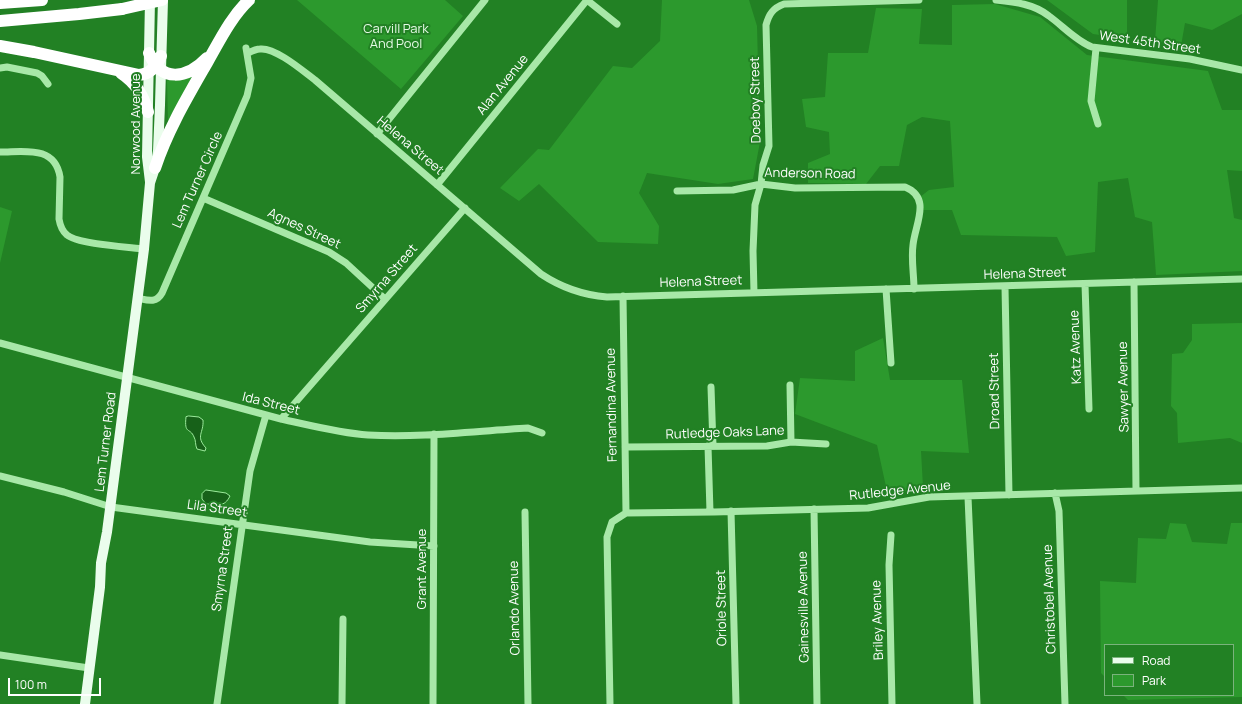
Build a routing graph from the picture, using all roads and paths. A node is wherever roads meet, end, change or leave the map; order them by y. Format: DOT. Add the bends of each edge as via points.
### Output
graph roads {
  1 [pos="42,0"];
  2 [pos="150,0"];
  3 [pos="162,0"];
  4 [pos="248,0"];
  5 [pos="485,0"];
  6 [pos="587,0"];
  7 [pos="881,0"];
  8 [pos="919,0"];
  9 [pos="996,0"];
  10 [pos="0,3"];
  11 [pos="0,21"];
  12 [pos="618,24"];
  13 [pos="0,46"];
  14 [pos="1096,48"];
  15 [pos="215,50"];
  16 [pos="247,50"];
  17 [pos="149,53"];
  18 [pos="157,66"];
  19 [pos="0,68"];
  20 [pos="116,70"];
  21 [pos="1242,70"];
  22 [pos="48,84"];
  23 [pos="148,112"];
  24 [pos="1098,124"];
  25 [pos="377,134"];
  26 [pos="0,152"];
  27 [pos="156,168"];
  28 [pos="150,183"];
  29 [pos="761,184"];
  30 [pos="437,185"];
  31 [pos="677,191"];
  32 [pos="203,198"];
  33 [pos="465,208"];
  34 [pos="144,249"];
  35 [pos="1242,279"];
  36 [pos="1134,282"];
  37 [pos="1085,284"];
  38 [pos="1005,287"];
  39 [pos="886,289"];
  40 [pos="914,289"];
  41 [pos="754,293"];
  42 [pos="623,296"];
  43 [pos="137,298"];
  44 [pos="385,299"];
  45 [pos="0,343"];
  46 [pos="891,363"];
  47 [pos="127,378"];
  48 [pos="790,385"];
  49 [pos="711,386"];
  50 [pos="1090,409"];
  51 [pos="266,415"];
  52 [pos="281,420"];
  53 [pos="542,433"];
  54 [pos="434,434"];
  55 [pos="791,442"];
  56 [pos="826,444"];
  57 [pos="711,446"];
  58 [pos="625,447"];
  59 [pos="0,476"];
  60 [pos="1242,488"];
  61 [pos="1136,491"];
  62 [pos="1055,493"];
  63 [pos="1009,495"];
  64 [pos="968,497"];
  65 [pos="111,507"];
  66 [pos="814,509"];
  67 [pos="731,511"];
  68 [pos="525,512"];
  69 [pos="710,512"];
  70 [pos="626,513"];
  71 [pos="242,525"];
  72 [pos="891,535"];
  73 [pos="434,546"];
  74 [pos="343,619"];
  75 [pos="0,655"];
  76 [pos="89,668"];
  77 [pos="85,704"];
  78 [pos="217,704"];
  79 [pos="342,704"];
  80 [pos="433,704"];
  81 [pos="528,704"];
  82 [pos="610,704"];
  83 [pos="736,704"];
  84 [pos="817,704"];
  85 [pos="892,704"];
  86 [pos="977,704"];
  87 [pos="1066,704"];
  1 -- 10 [label="highway"];
  2 -- 17 [label="main road"];
  3 -- 11 [label="highway, bridge" via="122,9"];
  3 -- 18 [label="main road, Norwood Avenue"];
  4 -- 15 [label="highway" via="232,20"];
  5 -- 25 [label="street"];
  6 -- 12 [label="street"];
  6 -- 30 [label="street, Alan Avenue"];
  7 -- 8 [label="street"];
  7 -- 29 [label="street, Doeboy Street" via="784,4 772,10 766,25 769,146"];
  9 -- 14 [label="street, West 45th Street" via="1017,2 1040,10 1086,45"];
  13 -- 20 [label="highway"];
  14 -- 21 [label="street, West 45th Street" via="1190,59"];
  14 -- 24 [label="street" via="1091,101"];
  15 -- 18 [label="highway" via="199,66 186,72 166,73"];
  15 -- 27 [label="highway" via="168,132"];
  16 -- 25 [label="street, Helena Street" via="266,49 294,64"];
  16 -- 32 [label="street, Lem Turner Circle" via="251,78 248,96"];
  17 -- 18 [label="highway"];
  18 -- 20 [label="highway" via="144,75"];
  18 -- 23 [label="main road, Norwood Avenue"];
  18 -- 27 [label="main road, Norwood Avenue" via="159,128"];
  19 -- 22 [label="street" via="7,67 38,74"];
  20 -- 23 [label="highway" via="128,77 139,89"];
  23 -- 28 [label="main road, Norwood Avenue" via="147,157"];
  25 -- 30 [label="street, Helena Street"];
  26 -- 34 [label="street" via="37,152 53,160 60,177 60,225 67,235 79,241"];
  27 -- 28 [label="main road, Norwood Avenue"];
  28 -- 34 [label="main road, Lem Turner Road"];
  29 -- 31 [label="street, Anderson Road" via="733,190"];
  29 -- 40 [label="street, Anderson Road" via="795,188 905,186 912,190 917,194 920,207 912,245"];
  29 -- 41 [label="street, Doeboy Street" via="755,205"];
  30 -- 33 [label="street, Helena Street"];
  32 -- 43 [label="street, Lem Turner Circle" via="160,297 153,301"];
  32 -- 44 [label="street, Agnes Street" via="329,252"];
  33 -- 42 [label="street, Helena Street" via="541,274 568,290 603,297"];
  33 -- 44 [label="street, Smyrna Street"];
  34 -- 43 [label="main road, Lem Turner Road"];
  35 -- 36 [label="street, Helena Street"];
  36 -- 37 [label="street, Helena Street"];
  36 -- 61 [label="street, Sawyer Avenue"];
  37 -- 38 [label="street, Helena Street"];
  37 -- 50 [label="street, Katz Avenue"];
  38 -- 40 [label="street, Helena Street"];
  38 -- 63 [label="street, Droad Street"];
  39 -- 40 [label="street, Helena Street"];
  39 -- 41 [label="street, Helena Street"];
  39 -- 46 [label="street"];
  41 -- 42 [label="street, Helena Street"];
  42 -- 58 [label="street, Fernandina Avenue"];
  43 -- 47 [label="main road, Lem Turner Road"];
  44 -- 52 [label="street, Smyrna Street"];
  45 -- 47 [label="street, Ida Street"];
  47 -- 51 [label="street, Ida Street"];
  47 -- 65 [label="main road, Lem Turner Road"];
  48 -- 55 [label="street"];
  49 -- 57 [label="street"];
  51 -- 52 [label="street, Ida Street"];
  51 -- 71 [label="street, Smyrna Street" via="250,471"];
  52 -- 54 [label="street, Ida Street" via="366,435"];
  53 -- 54 [label="street, Ida Street" via="528,428"];
  54 -- 73 [label="street, Grant Avenue"];
  55 -- 56 [label="street, Rutledge Oaks Lane"];
  55 -- 57 [label="street, Rutledge Oaks Lane" via="768,446"];
  57 -- 58 [label="street, Rutledge Oaks Lane"];
  57 -- 69 [label="street"];
  58 -- 70 [label="street, Fernandina Avenue"];
  59 -- 65 [label="street, Lila Street"];
  60 -- 61 [label="street, Rutledge Avenue"];
  61 -- 62 [label="street, Rutledge Avenue"];
  62 -- 63 [label="street, Rutledge Avenue"];
  62 -- 87 [label="street, Christobel Avenue" via="1059,511"];
  63 -- 64 [label="street, Rutledge Avenue"];
  64 -- 66 [label="street, Rutledge Avenue" via="929,497 878,506"];
  64 -- 86 [label="street"];
  65 -- 71 [label="street, Lila Street"];
  65 -- 76 [label="main road, Lem Turner Road" via="101,563"];
  66 -- 67 [label="street, Rutledge Avenue"];
  66 -- 84 [label="street, Gainesville Avenue"];
  67 -- 69 [label="street, Rutledge Avenue"];
  67 -- 83 [label="street, Oriole Street"];
  68 -- 81 [label="street, Orlando Avenue"];
  69 -- 70 [label="street, Rutledge Avenue"];
  70 -- 82 [label="street" via="612,522 607,537"];
  71 -- 73 [label="street, Lila Street" via="370,542"];
  71 -- 78 [label="street, Smyrna Street"];
  72 -- 85 [label="street, Briley Avenue" via="889,565"];
  73 -- 80 [label="street, Grant Avenue"];
  74 -- 79 [label="street"];
  75 -- 76 [label="street"];
  76 -- 77 [label="main road, Lem Turner Road"];
}
